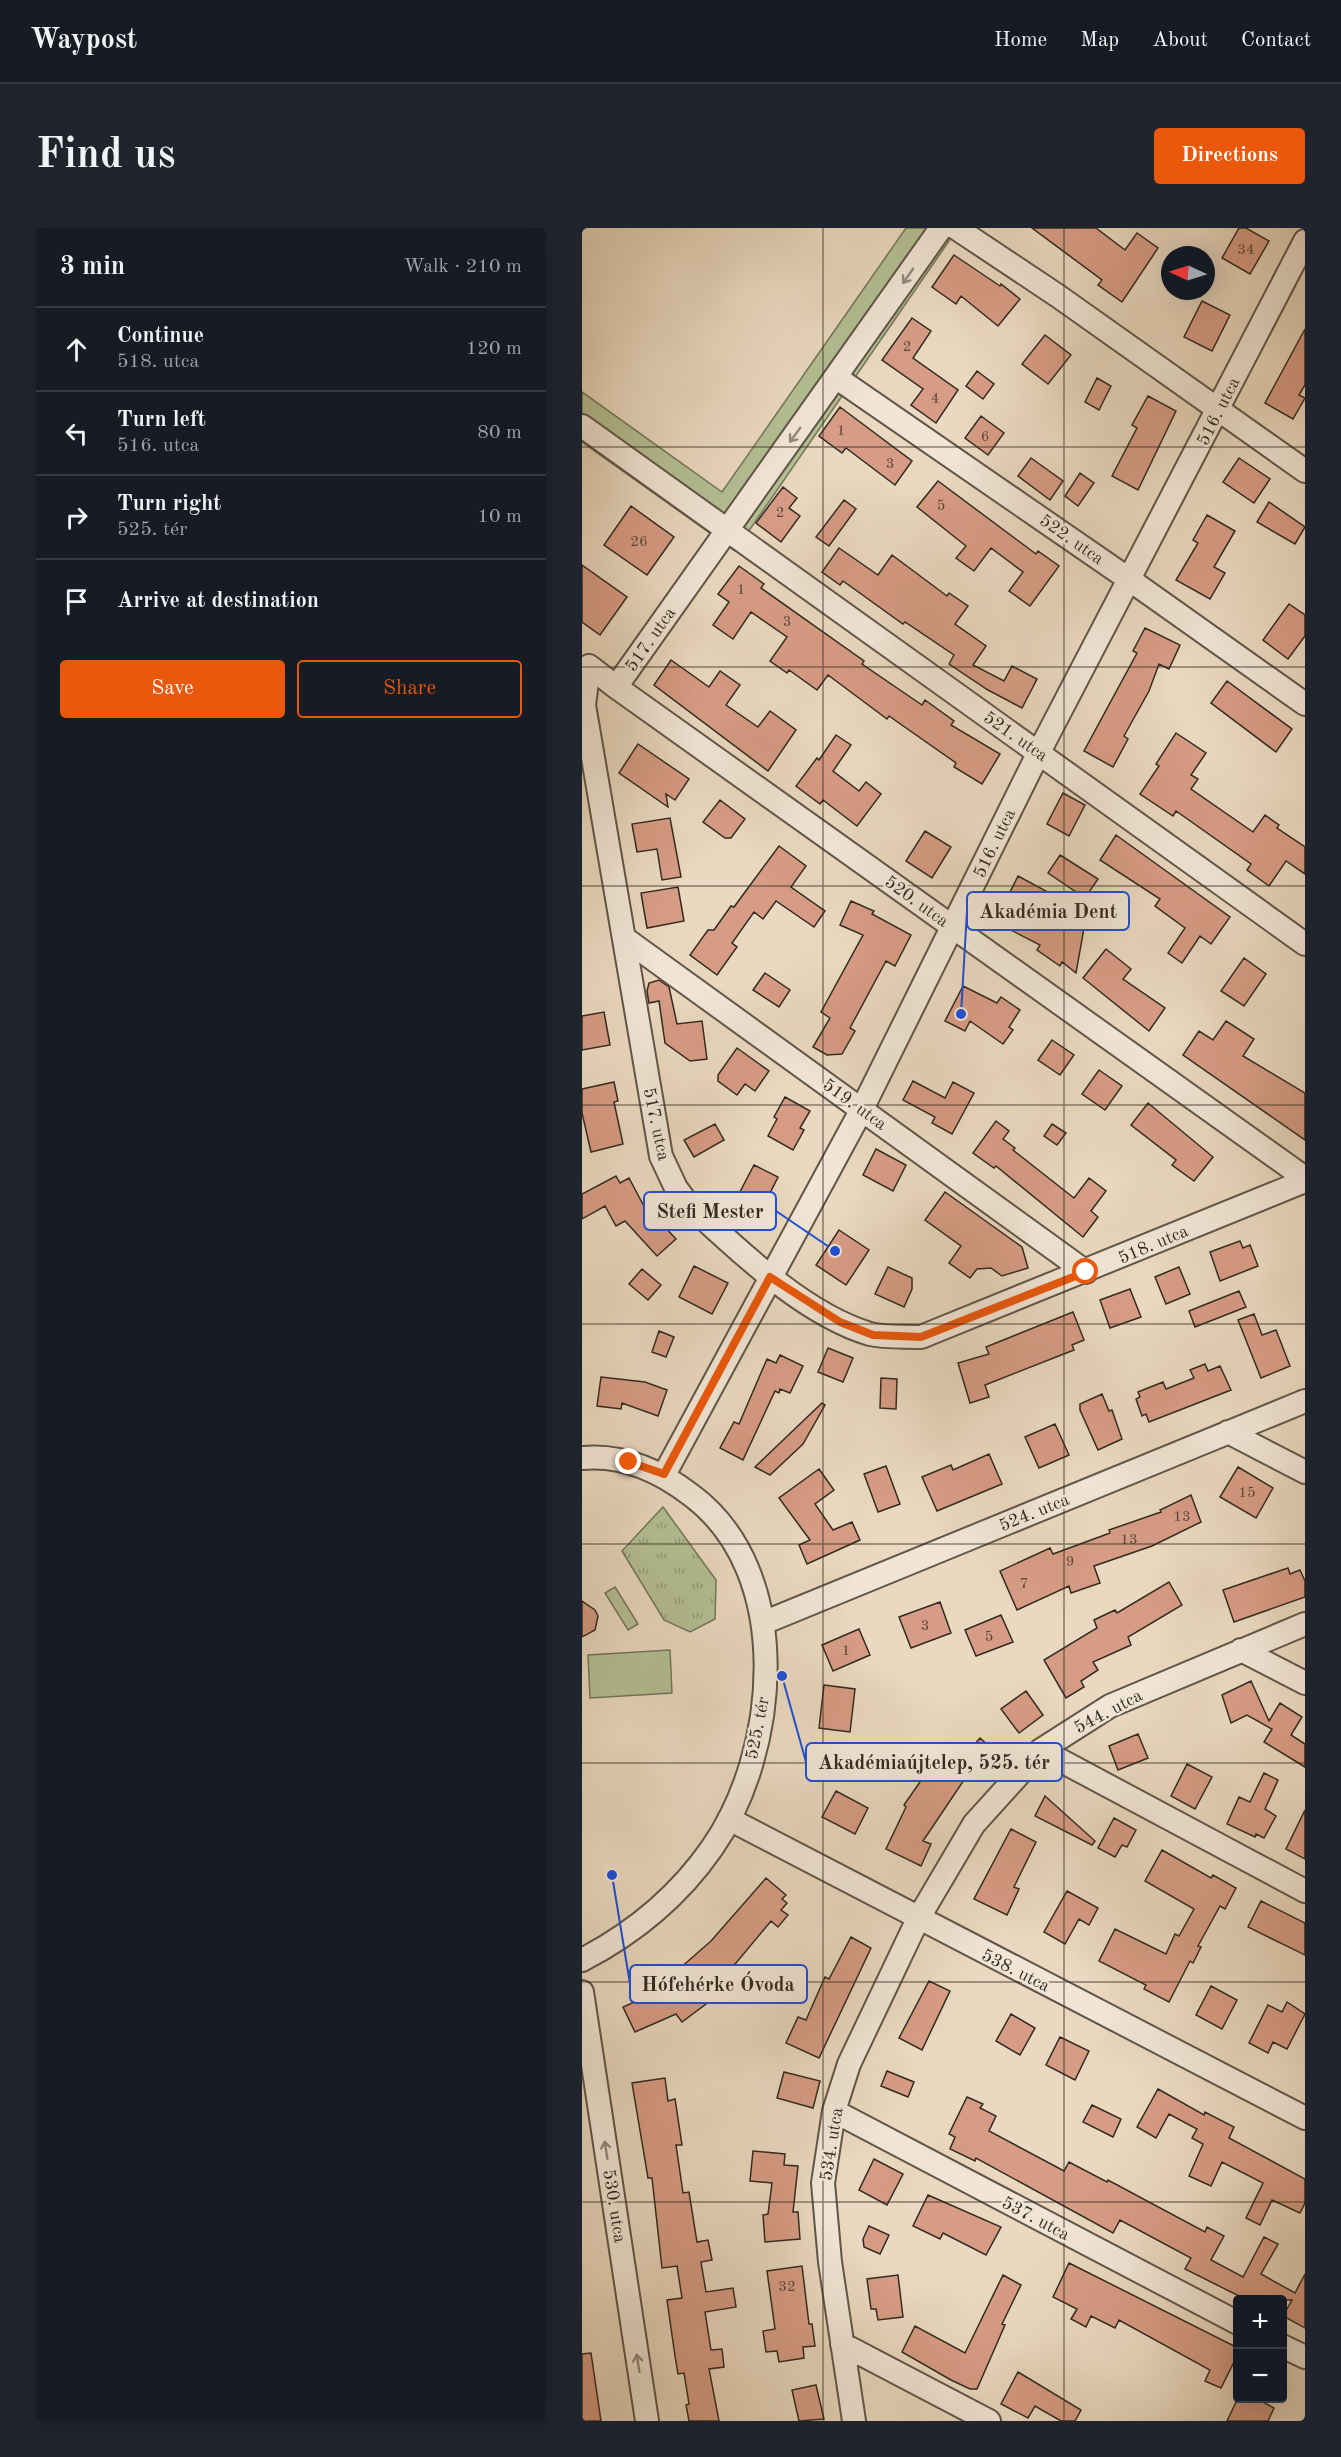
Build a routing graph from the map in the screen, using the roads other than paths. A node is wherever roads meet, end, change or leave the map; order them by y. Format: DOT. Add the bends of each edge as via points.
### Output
graph roads {
  1 [pos="941,228"];
  2 [pos="956,228"];
  3 [pos="1305,242"];
  4 [pos="837,378"];
  5 [pos="1219,410"];
  6 [pos="582,426"];
  7 [pos="1305,471"];
  8 [pos="726,530"];
  9 [pos="1131,579"];
  10 [pos="585,664"];
  11 [pos="616,687"];
  12 [pos="1305,704"];
  13 [pos="1039,752"];
  14 [pos="952,926"];
  15 [pos="624,938"];
  16 [pos="1305,944"];
  17 [pos="862,1109"];
  18 [pos="1305,1180"];
  19 [pos="1086,1272"];
  20 [pos="770,1277"];
  21 [pos="1305,1401"];
  22 [pos="1228,1432"];
  23 [pos="582,1458"];
  24 [pos="1305,1472"];
  25 [pos="664,1474"];
  26 [pos="763,1623"];
  27 [pos="1305,1623"];
  28 [pos="1240,1650"];
  29 [pos="1305,1683"];
  30 [pos="1041,1750"];
  31 [pos="729,1819"];
  32 [pos="1305,1891"];
  33 [pos="918,1919"];
  34 [pos="582,1960"];
  35 [pos="582,1992"];
  36 [pos="834,2111"];
  37 [pos="1305,2118"];
  38 [pos="1233,2320"];
  39 [pos="842,2344"];
  40 [pos="1287,2348"];
  41 [pos="1305,2357"];
  42 [pos="647,2421"];
  43 [pos="854,2421"];
  44 [pos="989,2421"];
  1 -- 4 [label="street, 517. utca, one-way"];
  2 -- 5 [label="street"];
  3 -- 5 [label="street, 516. utca"];
  4 -- 8 [label="street, 517. utca, one-way"];
  4 -- 9 [label="street, 522. utca"];
  5 -- 7 [label="street"];
  5 -- 9 [label="street, 516. utca"];
  6 -- 8 [label="street, 521. utca"];
  8 -- 11 [label="street, 517. utca"];
  8 -- 13 [label="street, 521. utca"];
  9 -- 12 [label="street, 522. utca"];
  9 -- 13 [label="street, 516. utca"];
  10 -- 11 [label="street, 517. utca"];
  10 -- 15 [label="street, 517. utca" via="584,705"];
  11 -- 14 [label="street, 520. utca"];
  13 -- 14 [label="street, 516. utca"];
  13 -- 16 [label="street, 521. utca"];
  14 -- 17 [label="street, 516. utca"];
  14 -- 18 [label="street, 520. utca"];
  15 -- 17 [label="street, 519. utca"];
  15 -- 20 [label="street, 517. utca" via="661,1156 687,1203"];
  17 -- 19 [label="street, 519. utca"];
  17 -- 20 [label="street, 516. utca"];
  18 -- 19 [label="street, 518. utca"];
  19 -- 20 [label="street, 518. utca" via="921,1337 873,1335 840,1322"];
  20 -- 25 [label="street, 516. utca"];
  21 -- 22 [label="street, 524. utca"];
  22 -- 24 [label="street"];
  22 -- 26 [label="street, 524. utca"];
  23 -- 25 [label="street, 525. tér" via="629,1462"];
  25 -- 26 [label="street, 525. tér" via="704,1504 728,1533 748,1570"];
  26 -- 31 [label="street, 525. tér" via="765,1662 760,1722 745,1780"];
  27 -- 28 [label="street, 544. utca"];
  28 -- 29 [label="street"];
  28 -- 30 [label="street, 544. utca" via="1110,1706"];
  30 -- 32 [label="street"];
  30 -- 33 [label="street, 544. utca" via="974,1824"];
  31 -- 33 [label="street, 538. utca"];
  31 -- 34 [label="street, 525. tér" via="713,1847 657,1910 618,1941"];
  33 -- 36 [label="street, 534. utca" via="849,2064"];
  33 -- 37 [label="street, 538. utca"];
  42 -- 35 [label="street, 530. utca, one-way"];
  36 -- 38 [label="street, 537. utca"];
  36 -- 39 [label="street, 534. utca" via="823,2182"];
  39 -- 43 [label="street, 534. utca"];
  39 -- 44 [label="street"];
  40 -- 41 [label="street"];
}
